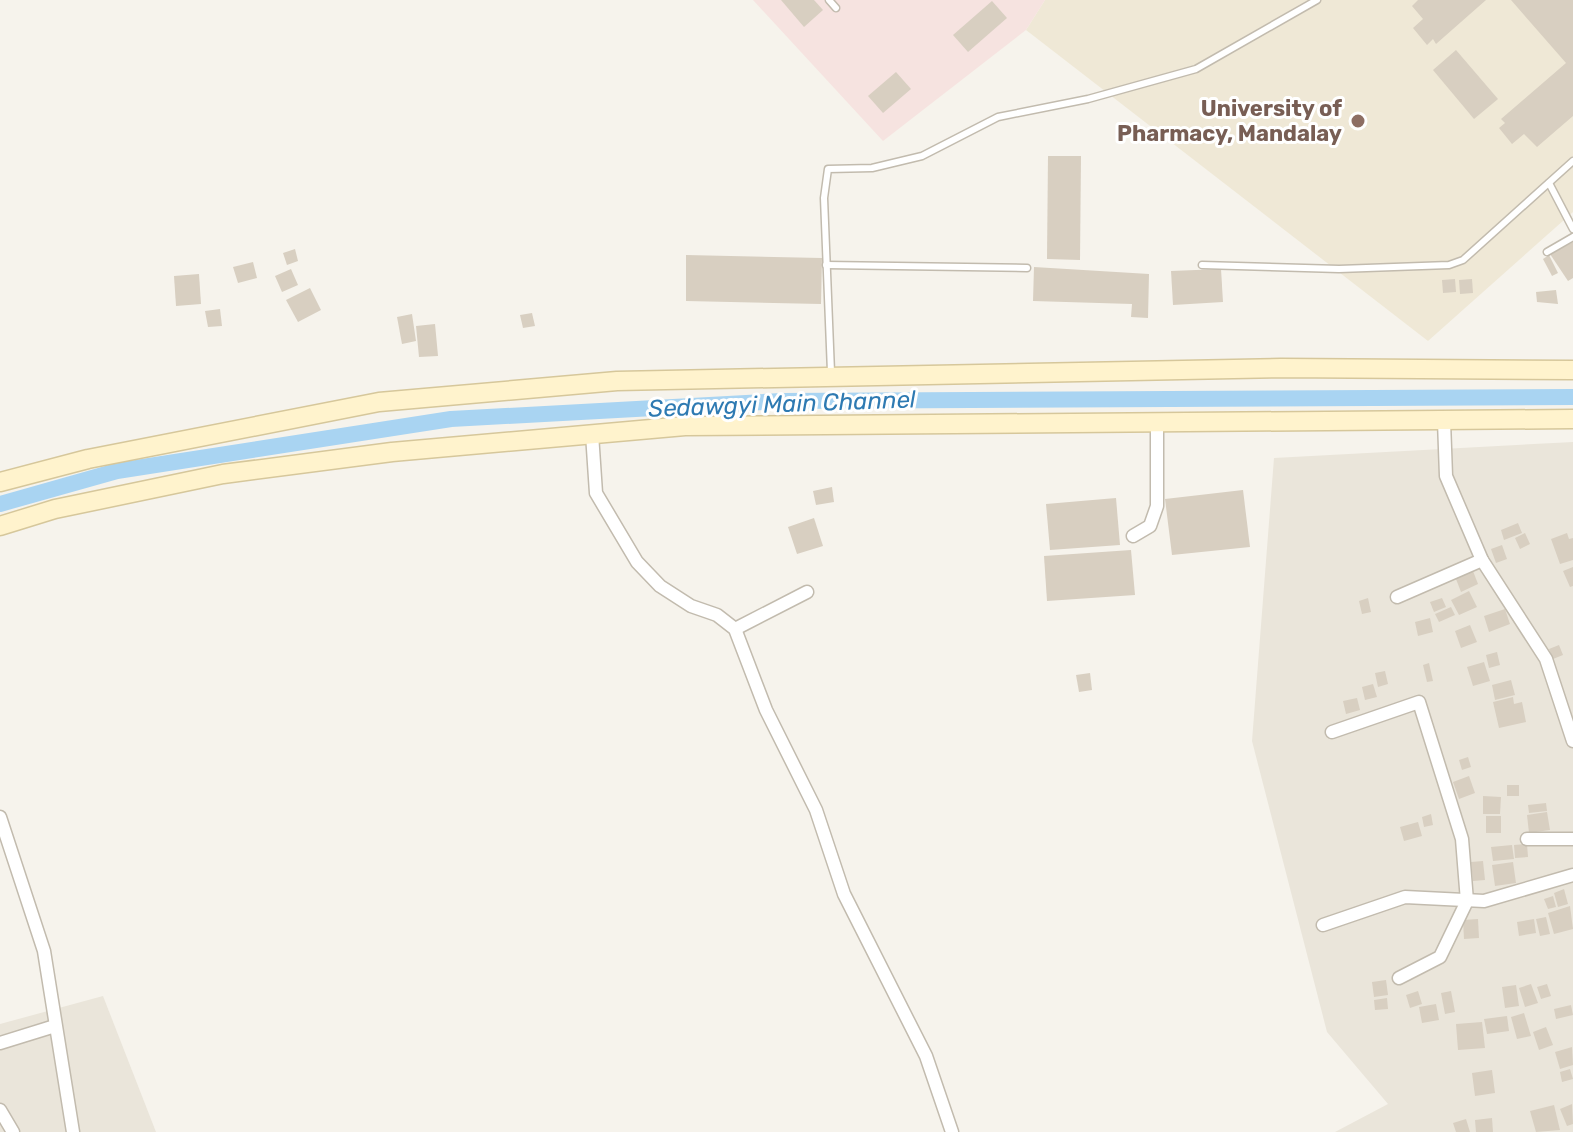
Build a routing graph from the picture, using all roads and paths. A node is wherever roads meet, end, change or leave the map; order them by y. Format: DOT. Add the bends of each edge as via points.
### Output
graph roads {
  1 [pos="829,0"];
  2 [pos="1317,0"];
  3 [pos="836,8"];
  4 [pos="1573,161"];
  5 [pos="1549,183"];
  6 [pos="1573,229"];
  7 [pos="1573,237"];
  8 [pos="1547,252"];
  9 [pos="826,265"];
  10 [pos="1202,265"];
  11 [pos="1027,268"];
  12 [pos="1573,370"];
  13 [pos="831,378"];
  14 [pos="1573,419"];
  15 [pos="1157,421"];
  16 [pos="1444,421"];
  17 [pos="592,434"];
  18 [pos="0,482"];
  19 [pos="0,526"];
  20 [pos="1133,536"];
  21 [pos="1482,560"];
  22 [pos="807,592"];
  23 [pos="1397,597"];
  24 [pos="735,629"];
  25 [pos="1332,732"];
  26 [pos="1573,741"];
  27 [pos="0,817"];
  28 [pos="1527,839"];
  29 [pos="1573,839"];
  30 [pos="1573,875"];
  31 [pos="1467,901"];
  32 [pos="1323,925"];
  33 [pos="1399,978"];
  34 [pos="55,1026"];
  35 [pos="0,1043"];
  36 [pos="0,1110"];
  37 [pos="13,1132"];
  38 [pos="73,1132"];
  39 [pos="952,1132"];
  1 -- 3 [label="lane"];
  2 -- 9 [label="lane" via="1196,69 998,117 922,156 872,168 828,169"];
  4 -- 5 [label="lane"];
  5 -- 6 [label="lane"];
  5 -- 10 [label="lane" via="1463,260 1449,265"];
  7 -- 8 [label="lane"];
  9 -- 11 [label="lane"];
  9 -- 13 [label="lane"];
  12 -- 13 [label="street" via="1281,368"];
  13 -- 18 [label="street" via="617,381 379,402 88,459"];
  14 -- 16 [label="street"];
  15 -- 16 [label="street"];
  15 -- 17 [label="street" via="685,426"];
  15 -- 20 [label="street" via="1157,506 1150,526"];
  16 -- 21 [label="street" via="1446,476"];
  17 -- 19 [label="street" via="223,474 55,509"];
  17 -- 24 [label="street" via="596,493 637,562 660,586"];
  21 -- 23 [label="street"];
  21 -- 26 [label="street" via="1546,659"];
  22 -- 24 [label="street"];
  24 -- 39 [label="street" via="766,710 816,810 844,894 926,1056"];
  25 -- 31 [label="street" via="1419,702 1462,839"];
  27 -- 34 [label="street" via="44,951"];
  28 -- 29 [label="street"];
  30 -- 31 [label="street" via="1484,901"];
  31 -- 32 [label="street" via="1405,897"];
  31 -- 33 [label="street" via="1440,957"];
  34 -- 35 [label="street"];
  34 -- 38 [label="street"];
  36 -- 37 [label="street"];
}
